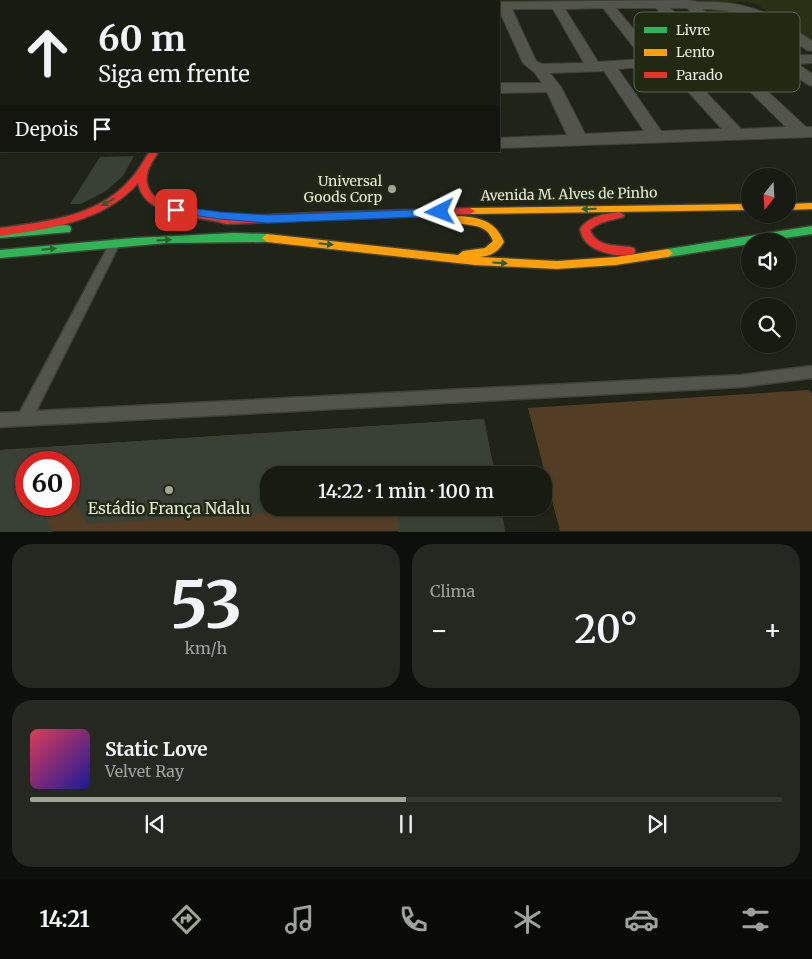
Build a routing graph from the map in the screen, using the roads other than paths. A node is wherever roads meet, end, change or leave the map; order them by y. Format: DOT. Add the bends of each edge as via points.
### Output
graph roads {
  1 [pos="427,0"];
  2 [pos="467,0"];
  3 [pos="580,2"];
  4 [pos="723,3"];
  5 [pos="551,4"];
  6 [pos="606,4"];
  7 [pos="659,4"];
  8 [pos="690,4"];
  9 [pos="501,6"];
  10 [pos="668,12"];
  11 [pos="699,12"];
  12 [pos="754,12"];
  13 [pos="634,39"];
  14 [pos="800,39"];
  15 [pos="812,47"];
  16 [pos="634,63"];
  17 [pos="601,66"];
  18 [pos="539,68"];
  19 [pos="800,72"];
  20 [pos="812,81"];
  21 [pos="553,87"];
  22 [pos="500,88"];
  23 [pos="697,92"];
  24 [pos="759,92"];
  25 [pos="807,132"];
  26 [pos="736,134"];
  27 [pos="656,136"];
  28 [pos="579,140"];
  29 [pos="500,141"];
  30 [pos="153,152"];
  31 [pos="143,170"];
  32 [pos="796,206"];
  33 [pos="812,206"];
  34 [pos="725,207"];
  35 [pos="741,207"];
  36 [pos="348,217"];
  37 [pos="268,219"];
  38 [pos="174,222"];
  39 [pos="82,228"];
  40 [pos="812,230"];
  41 [pos="0,233"];
  42 [pos="792,233"];
  43 [pos="741,240"];
  44 [pos="741,241"];
  45 [pos="115,242"];
  46 [pos="347,246"];
  47 [pos="0,254"];
  48 [pos="812,372"];
  49 [pos="24,419"];
  50 [pos="0,420"];
  1 -- 2 [label="lane"];
  3 -- 5 [label="street"];
  3 -- 6 [label="street"];
  4 -- 8 [label="street"];
  4 -- 12 [label="street"];
  5 -- 9 [label="street"];
  5 -- 17 [label="street"];
  6 -- 7 [label="street"];
  6 -- 13 [label="street"];
  7 -- 8 [label="street"];
  7 -- 10 [label="street"];
  8 -- 11 [label="street"];
  9 -- 18 [label="street" via="530,62"];
  14 -- 15 [label="street"];
  16 -- 17 [label="street"];
  17 -- 18 [label="street"];
  17 -- 27 [label="street"];
  18 -- 21 [label="street"];
  19 -- 20 [label="street"];
  21 -- 22 [label="street"];
  21 -- 28 [label="street"];
  23 -- 26 [label="street"];
  24 -- 25 [label="street"];
  25 -- 26 [label="street"];
  26 -- 27 [label="street"];
  27 -- 28 [label="street"];
  28 -- 29 [label="street"];
  30 -- 31 [label="main road"];
  31 -- 37 [label="main road" via="142,183 147,195 158,204 196,213"];
  31 -- 41 [label="main road, one-way" via="127,188 94,210 57,222"];
  32 -- 33 [label="main road"];
  34 -- 35 [label="main road, Avenida M. Alves de Pinho"];
  34 -- 36 [label="main road, Avenida M. Alves de Pinho, one-way" via="477,211"];
  34 -- 43 [label="main road" via="608,216 589,222 585,228 586,235 592,243 605,250 620,251"];
  36 -- 37 [label="main road, Avenida M. Alves de Pinho"];
  36 -- 46 [label="main road" via="471,220 492,228 498,235 498,242 488,252 469,256"];
  37 -- 38 [label="main road, Avenida M. Alves de Pinho"];
  39 -- 41 [label="main road"];
  40 -- 42 [label="main road"];
  46 -- 44 [label="main road, one-way" via="474,261 557,265 616,261"];
  45 -- 46 [label="main road, one-way" via="242,237"];
  47 -- 45 [label="main road, one-way"];
  45 -- 49 [label="lane"];
  48 -- 49 [label="lane" via="731,382"];
  49 -- 50 [label="lane"];
}
